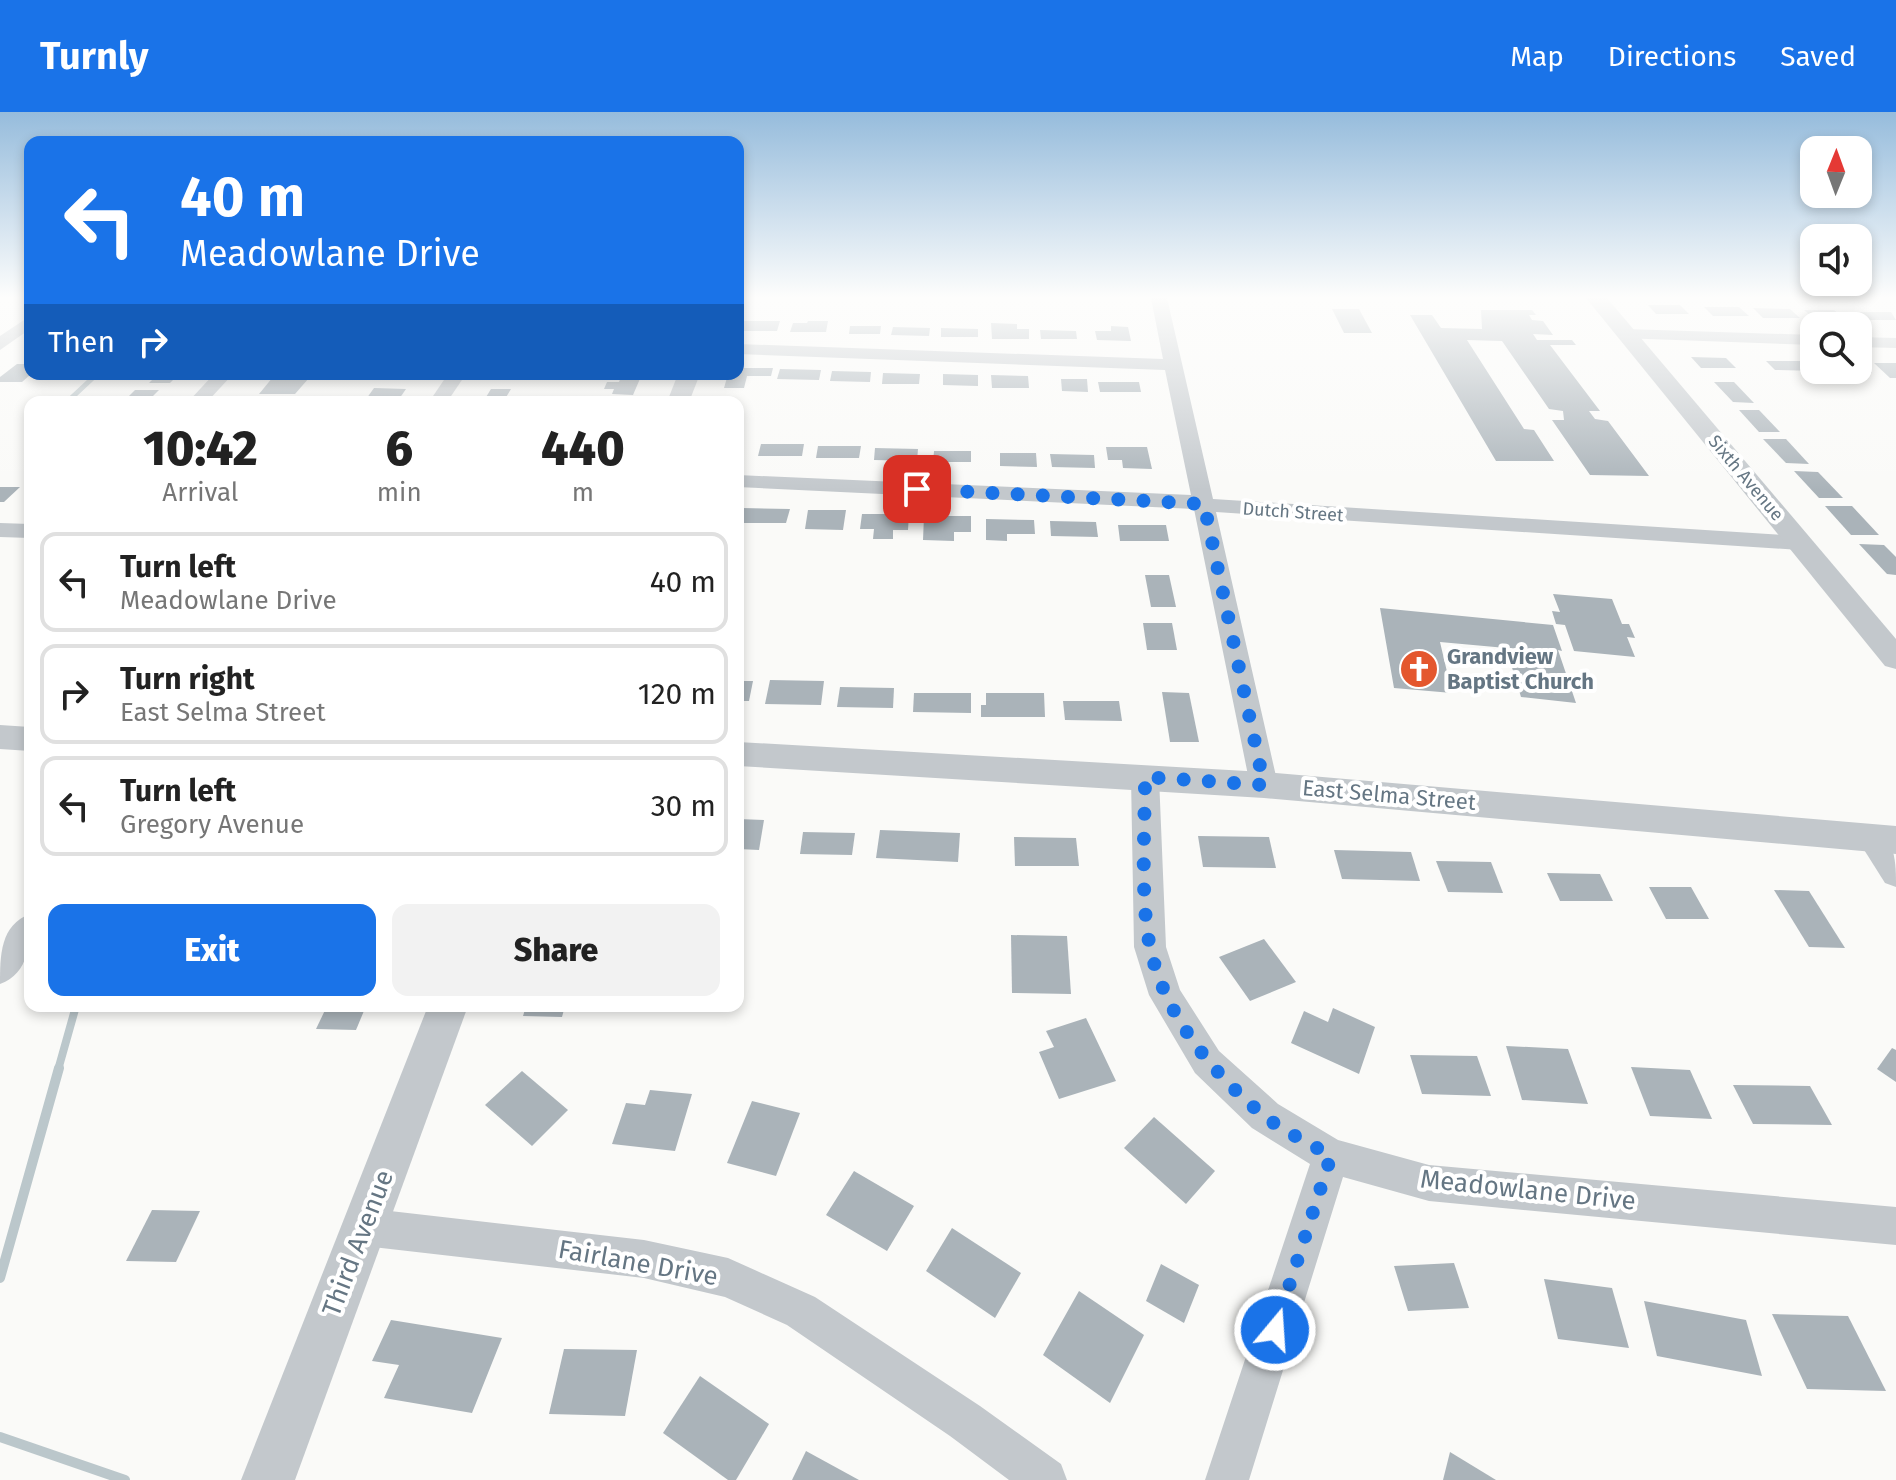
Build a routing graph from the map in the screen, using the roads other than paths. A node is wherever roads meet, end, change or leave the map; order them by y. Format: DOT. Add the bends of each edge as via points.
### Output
graph roads {
  1 [pos="1087,362"];
  2 [pos="1172,362"];
  3 [pos="1649,362"];
  4 [pos="1173,365"];
  5 [pos="218,380"];
  6 [pos="203,396"];
  7 [pos="744,481"];
  8 [pos="1204,504"];
  9 [pos="0,530"];
  10 [pos="24,531"];
  11 [pos="1800,543"];
  12 [pos="1896,659"];
  13 [pos="0,737"];
  14 [pos="24,739"];
  15 [pos="744,754"];
  16 [pos="1145,777"];
  17 [pos="1264,785"];
  18 [pos="1883,839"];
  19 [pos="1896,875"];
  20 [pos="24,936"];
  21 [pos="0,970"];
  22 [pos="446,1012"];
  23 [pos="1331,1156"];
  24 [pos="1896,1226"];
  25 [pos="364,1227"];
  26 [pos="268,1480"];
  27 [pos="1045,1480"];
  28 [pos="1227,1480"];
  1 -- 4 [label="street"];
  2 -- 4 [label="street"];
  3 -- 11 [label="street, Sixth Avenue"];
  4 -- 8 [label="street"];
  5 -- 6 [label="street"];
  7 -- 8 [label="street, Dutch Street"];
  8 -- 11 [label="street, Dutch Street"];
  8 -- 17 [label="street"];
  9 -- 10 [label="street"];
  11 -- 12 [label="street, Sixth Avenue"];
  13 -- 14 [label="street"];
  15 -- 16 [label="street, East Selma Street"];
  16 -- 17 [label="street, East Selma Street"];
  16 -- 23 [label="street, Meadowlane Drive" via="1146,914 1165,995 1207,1062 1265,1116"];
  17 -- 18 [label="street, East Selma Street"];
  18 -- 19 [label="street"];
  20 -- 21 [label="street"];
  22 -- 25 [label="street, Third Avenue"];
  23 -- 24 [label="street, Meadowlane Drive" via="1429,1183"];
  23 -- 28 [label="street"];
  25 -- 26 [label="street, Third Avenue"];
  25 -- 27 [label="street, Fairlane Drive" via="644,1259 728,1278 801,1311"];
}
